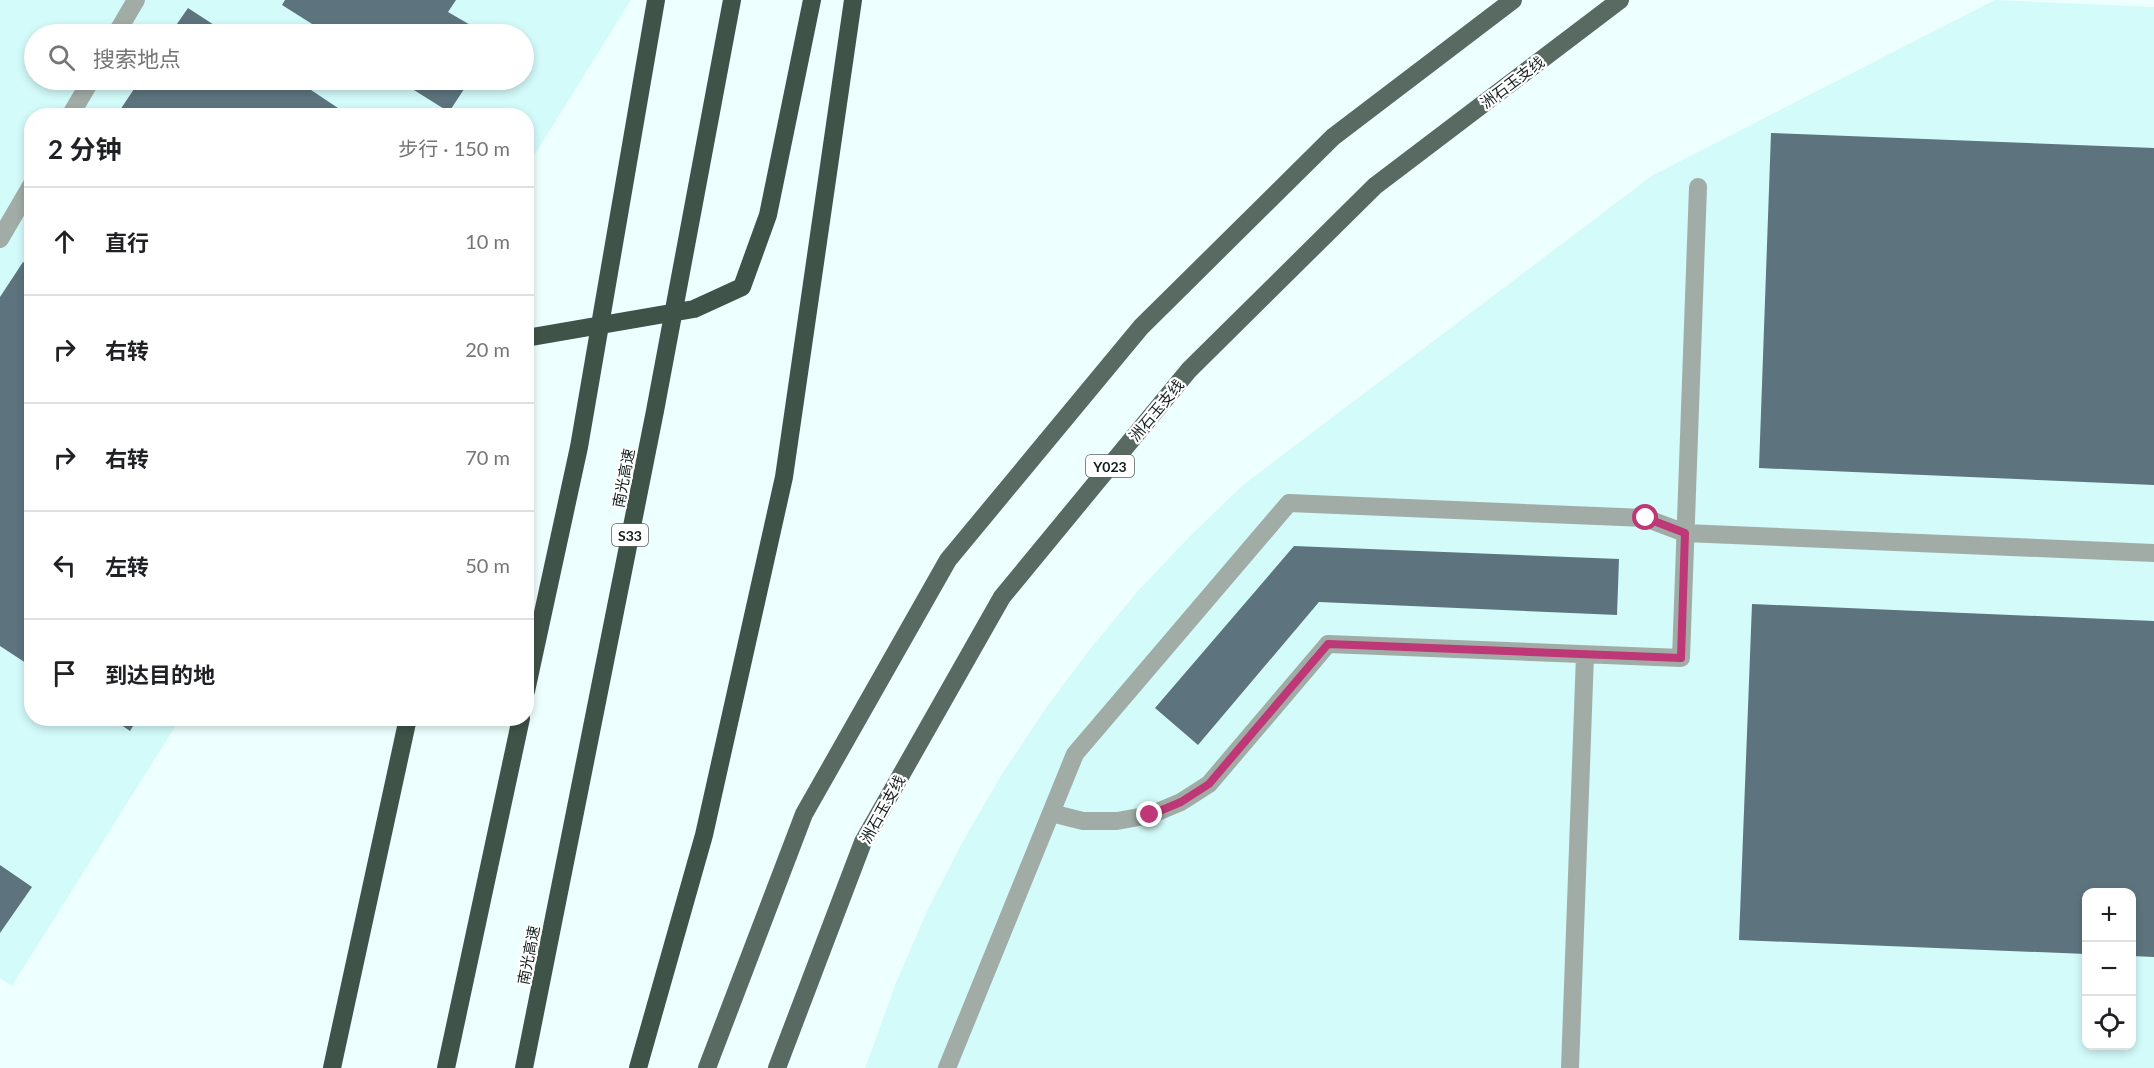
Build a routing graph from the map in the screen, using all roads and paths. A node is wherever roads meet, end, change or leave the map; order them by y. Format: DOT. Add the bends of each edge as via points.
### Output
graph roads {
  1 [pos="136,0"];
  2 [pos="656,0"];
  3 [pos="732,0"];
  4 [pos="812,0"];
  5 [pos="853,0"];
  6 [pos="1513,0"];
  7 [pos="1620,0"];
  8 [pos="122,24"];
  9 [pos="85,90"];
  10 [pos="75,108"];
  11 [pos="1698,187"];
  12 [pos="24,198"];
  13 [pos="0,239"];
  14 [pos="534,337"];
  15 [pos="1685,533"];
  16 [pos="2154,553"];
  17 [pos="534,654"];
  18 [pos="1586,655"];
  19 [pos="406,726"];
  20 [pos="519,726"];
  21 [pos="1051,813"];
  22 [pos="332,1068"];
  23 [pos="446,1068"];
  24 [pos="524,1068"];
  25 [pos="638,1068"];
  26 [pos="707,1068"];
  27 [pos="777,1068"];
  28 [pos="947,1068"];
  29 [pos="1570,1068"];
  1 -- 8 [label="lane"];
  2 -- 17 [label="highway" via="579,447"];
  3 -- 24 [label="highway, 南光高速 / S33" via="653,423"];
  4 -- 14 [label="highway" via="768,215 742,287 694,309"];
  5 -- 25 [label="highway" via="784,477 704,835"];
  6 -- 26 [label="main road" via="1333,137 1141,327 948,560 804,814"];
  7 -- 27 [label="main road, 洲石玉支线 / Y023" via="1375,186 1189,370 1002,597 863,842"];
  9 -- 10 [label="lane"];
  11 -- 15 [label="lane"];
  12 -- 13 [label="lane"];
  15 -- 16 [label="lane"];
  15 -- 18 [label="lane" via="1681,658"];
  15 -- 21 [label="lane" via="1646,518 1288,503 1075,754"];
  18 -- 21 [label="lane" via="1328,644 1209,784 1181,802 1150,815 1117,821 1083,821"];
  18 -- 29 [label="lane"];
  19 -- 22 [label="highway"];
  20 -- 23 [label="highway"];
  21 -- 28 [label="lane"];
}
